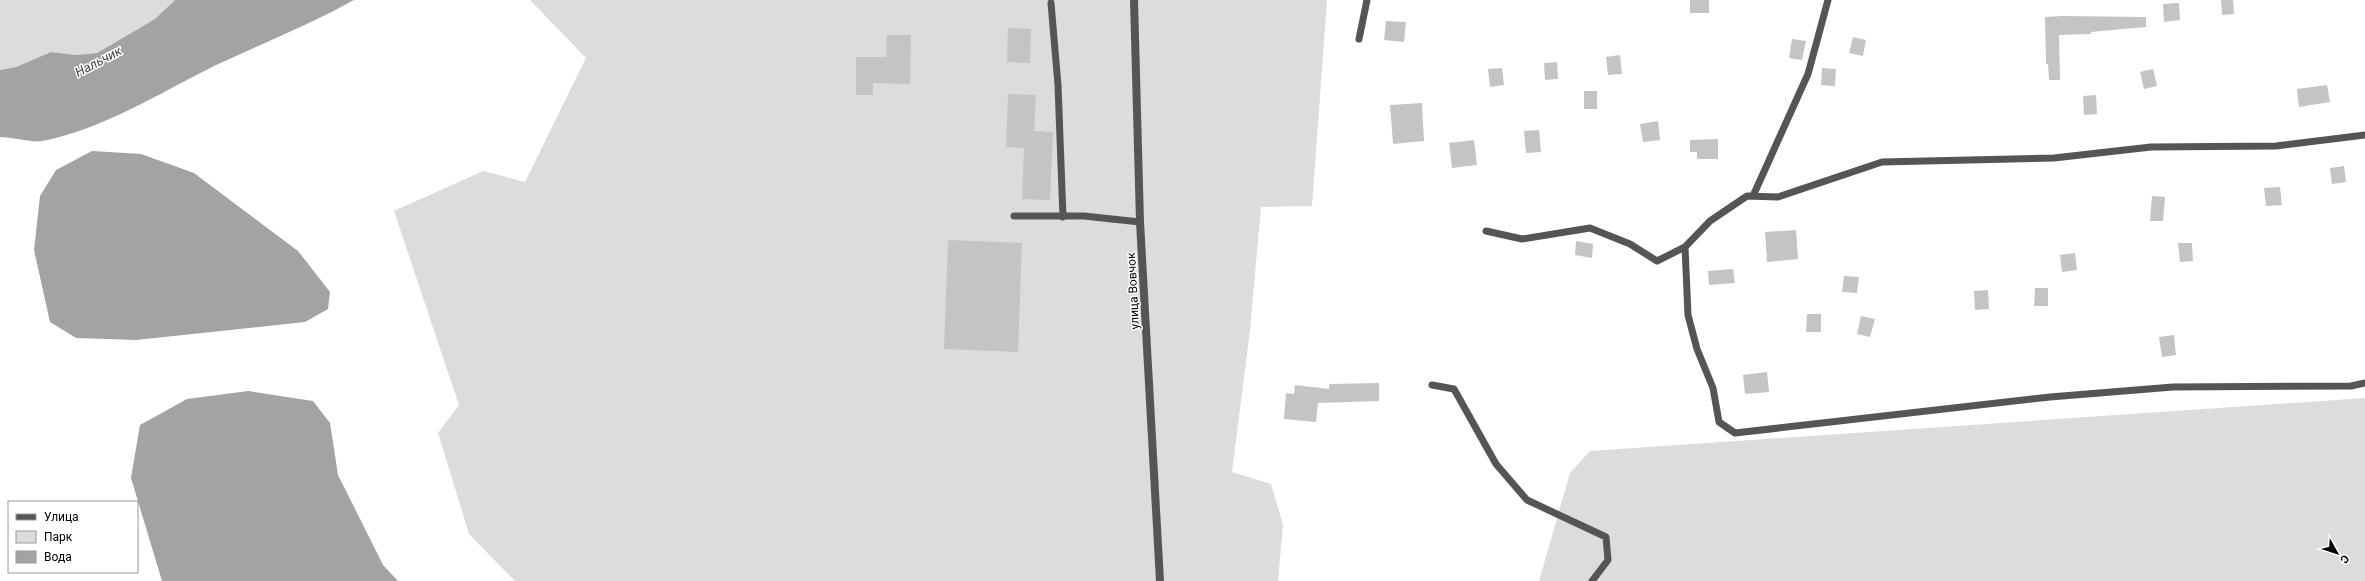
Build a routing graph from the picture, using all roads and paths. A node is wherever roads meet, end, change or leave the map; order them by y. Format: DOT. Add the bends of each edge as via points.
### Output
graph roads {
  1 [pos="1134,0"];
  2 [pos="1367,0"];
  3 [pos="1828,0"];
  4 [pos="1051,4"];
  5 [pos="1359,39"];
  6 [pos="2365,135"];
  7 [pos="1753,196"];
  8 [pos="1014,216"];
  9 [pos="1063,217"];
  10 [pos="1140,222"];
  11 [pos="1486,231"];
  12 [pos="1685,247"];
  13 [pos="2365,383"];
  14 [pos="1432,385"];
  15 [pos="1160,581"];
  16 [pos="1592,581"];
  1 -- 10 [label="street, улица Вовчок"];
  2 -- 5 [label="lane"];
  3 -- 7 [label="lane" via="1808,74"];
  4 -- 9 [label="lane" via="1058,85"];
  6 -- 7 [label="lane" via="2276,146 2151,147 2054,158 1882,162 1778,197"];
  7 -- 12 [label="lane" via="1747,196 1710,221"];
  8 -- 9 [label="lane"];
  9 -- 10 [label="lane" via="1084,216"];
  10 -- 15 [label="street, улица Вовчок"];
  11 -- 12 [label="lane" via="1522,239 1590,228 1630,244 1657,261"];
  12 -- 13 [label="lane" via="1688,315 1697,349 1713,388 1719,422 1736,433 2050,397 2173,387 2351,386"];
  14 -- 16 [label="lane" via="1454,389 1496,464 1527,500 1606,537 1608,560"];
}
